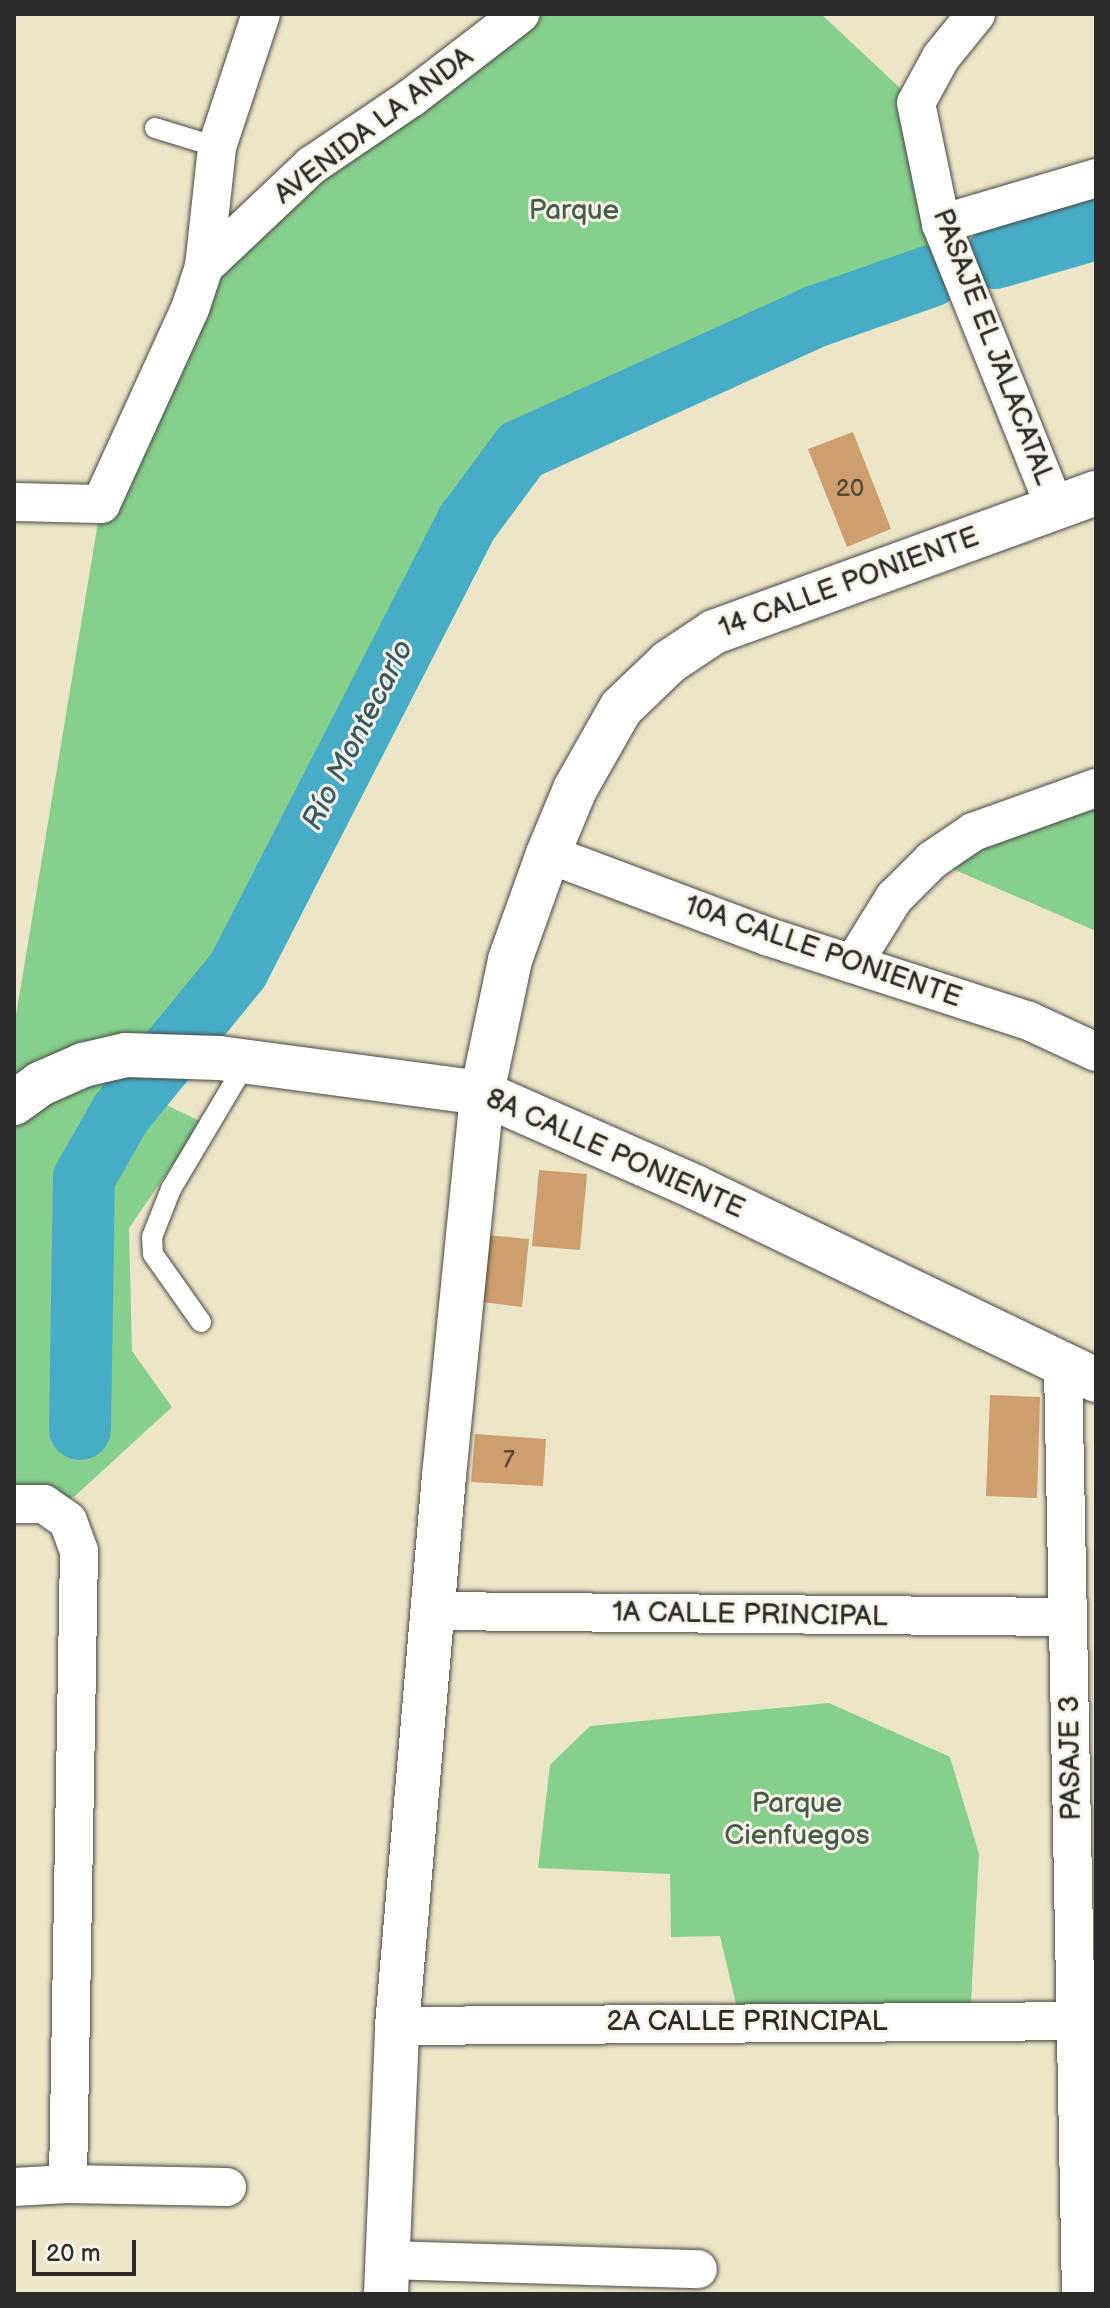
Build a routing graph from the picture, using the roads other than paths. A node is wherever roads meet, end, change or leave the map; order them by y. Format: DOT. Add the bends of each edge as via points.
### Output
graph roads {
  1 [pos="261,14"];
  2 [pos="520,14"];
  3 [pos="976,14"];
  4 [pos="155,128"];
  5 [pos="217,147"];
  6 [pos="1096,178"];
  7 [pos="941,224"];
  8 [pos="204,267"];
  9 [pos="1096,493"];
  10 [pos="14,502"];
  11 [pos="1055,508"];
  12 [pos="1096,788"];
  13 [pos="548,854"];
  14 [pos="853,964"];
  15 [pos="1096,1052"];
  16 [pos="233,1060"];
  17 [pos="482,1093"];
  18 [pos="14,1103"];
  19 [pos="201,1322"];
  20 [pos="1080,1373"];
  21 [pos="14,1504"];
  22 [pos="432,1611"];
  23 [pos="1068,1617"];
  24 [pos="1086,2021"];
  25 [pos="397,2026"];
  26 [pos="68,2184"];
  27 [pos="14,2187"];
  28 [pos="227,2187"];
  29 [pos="698,2269"];
  30 [pos="387,2277"];
  31 [pos="1081,2294"];
  1 -- 5 [label="street"];
  2 -- 8 [label="street, AVENIDA LA ANDA" via="312,165"];
  3 -- 7 [label="street, PASAJE EL JALACATAL" via="941,57 916,103"];
  4 -- 5 [label="lane"];
  5 -- 8 [label="street"];
  6 -- 7 [label="street"];
  7 -- 11 [label="street, PASAJE EL JALACATAL"];
  8 -- 10 [label="street, AVENIDA LA ANDA" via="101,504"];
  9 -- 11 [label="street, 14 CALLE PONIENTE"];
  11 -- 13 [label="street, 14 CALLE PONIENTE" via="714,632 669,662 621,708 575,789"];
  12 -- 14 [label="street" via="973,832 932,860 894,898"];
  13 -- 14 [label="street, 10A CALLE PONIENTE"];
  13 -- 17 [label="street, 14 CALLE PONIENTE" via="510,960"];
  14 -- 15 [label="street, 10A CALLE PONIENTE" via="1029,1021"];
  16 -- 17 [label="street, 8A CALLE PONIENTE"];
  16 -- 18 [label="street, 8A CALLE PONIENTE" via="126,1055 83,1065 40,1084"];
  16 -- 19 [label="lane" via="152,1237 153,1254"];
  17 -- 20 [label="street, 8A CALLE PONIENTE" via="695,1187"];
  17 -- 22 [label="street, 14 CALLE PONIENTE"];
  20 -- 23 [label="street, PASAJE 3"];
  21 -- 26 [label="street" via="44,1504 68,1521 79,1551"];
  22 -- 23 [label="street, 1A CALLE PRINCIPAL"];
  22 -- 25 [label="street, 14 CALLE PONIENTE"];
  23 -- 24 [label="street, PASAJE 3"];
  24 -- 25 [label="street, 2A CALLE PRINCIPAL"];
  24 -- 31 [label="street, PASAJE 3"];
  25 -- 30 [label="street, 14 CALLE PONIENTE"];
  26 -- 27 [label="street"];
  26 -- 28 [label="street"];
  29 -- 30 [label="street"];
}
